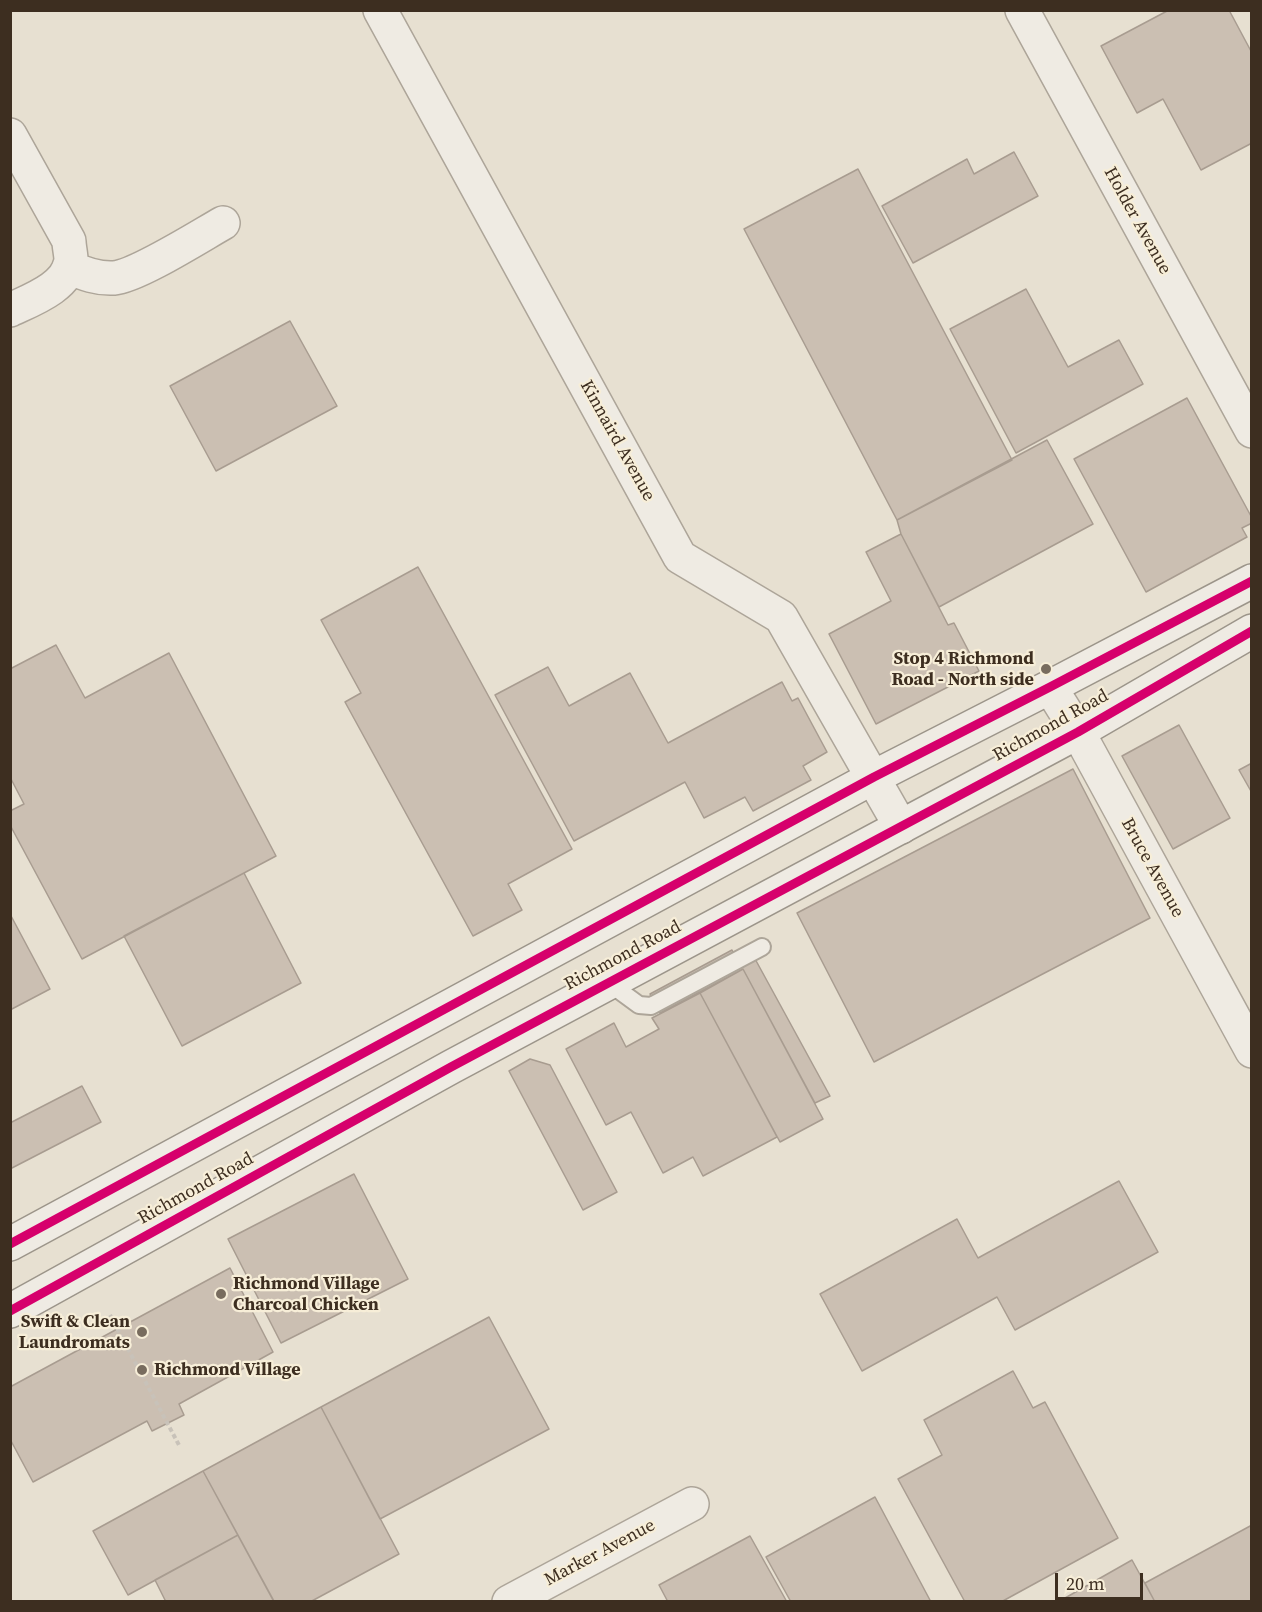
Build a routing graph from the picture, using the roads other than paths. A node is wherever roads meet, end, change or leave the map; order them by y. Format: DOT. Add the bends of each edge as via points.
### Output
graph roads {
  1 [pos="380,10"];
  2 [pos="1022,10"];
  3 [pos="10,135"];
  4 [pos="224,223"];
  5 [pos="69,267"];
  6 [pos="10,310"];
  7 [pos="1251,431"];
  8 [pos="1251,581"];
  9 [pos="1251,631"];
  10 [pos="1050,687"];
  11 [pos="1078,732"];
  12 [pos="874,777"];
  13 [pos="902,827"];
  14 [pos="762,947"];
  15 [pos="609,983"];
  16 [pos="1251,1051"];
  17 [pos="10,1244"];
  18 [pos="10,1311"];
  19 [pos="692,1504"];
  20 [pos="508,1602"];
  1 -- 12 [label="main road, Kinnaird Avenue" via="680,557 781,617"];
  2 -- 7 [label="main road, Holder Avenue"];
  3 -- 5 [label="main road" via="69,241"];
  4 -- 5 [label="main road" via="117,278"];
  5 -- 6 [label="main road" via="50,290"];
  8 -- 10 [label="main road, Richmond Road"];
  9 -- 11 [label="main road, Richmond Road"];
  10 -- 11 [label="main road, Bruce Avenue"];
  10 -- 12 [label="main road, Richmond Road"];
  11 -- 13 [label="main road, Richmond Road"];
  11 -- 16 [label="main road, Bruce Avenue"];
  12 -- 13 [label="main road, Kinnaird Avenue"];
  12 -- 17 [label="main road, Richmond Road"];
  13 -- 15 [label="main road, Richmond Road"];
  14 -- 15 [label="lane" via="651,1006 639,1005"];
  15 -- 18 [label="main road, Richmond Road"];
  19 -- 20 [label="main road, Marker Avenue"];
}
